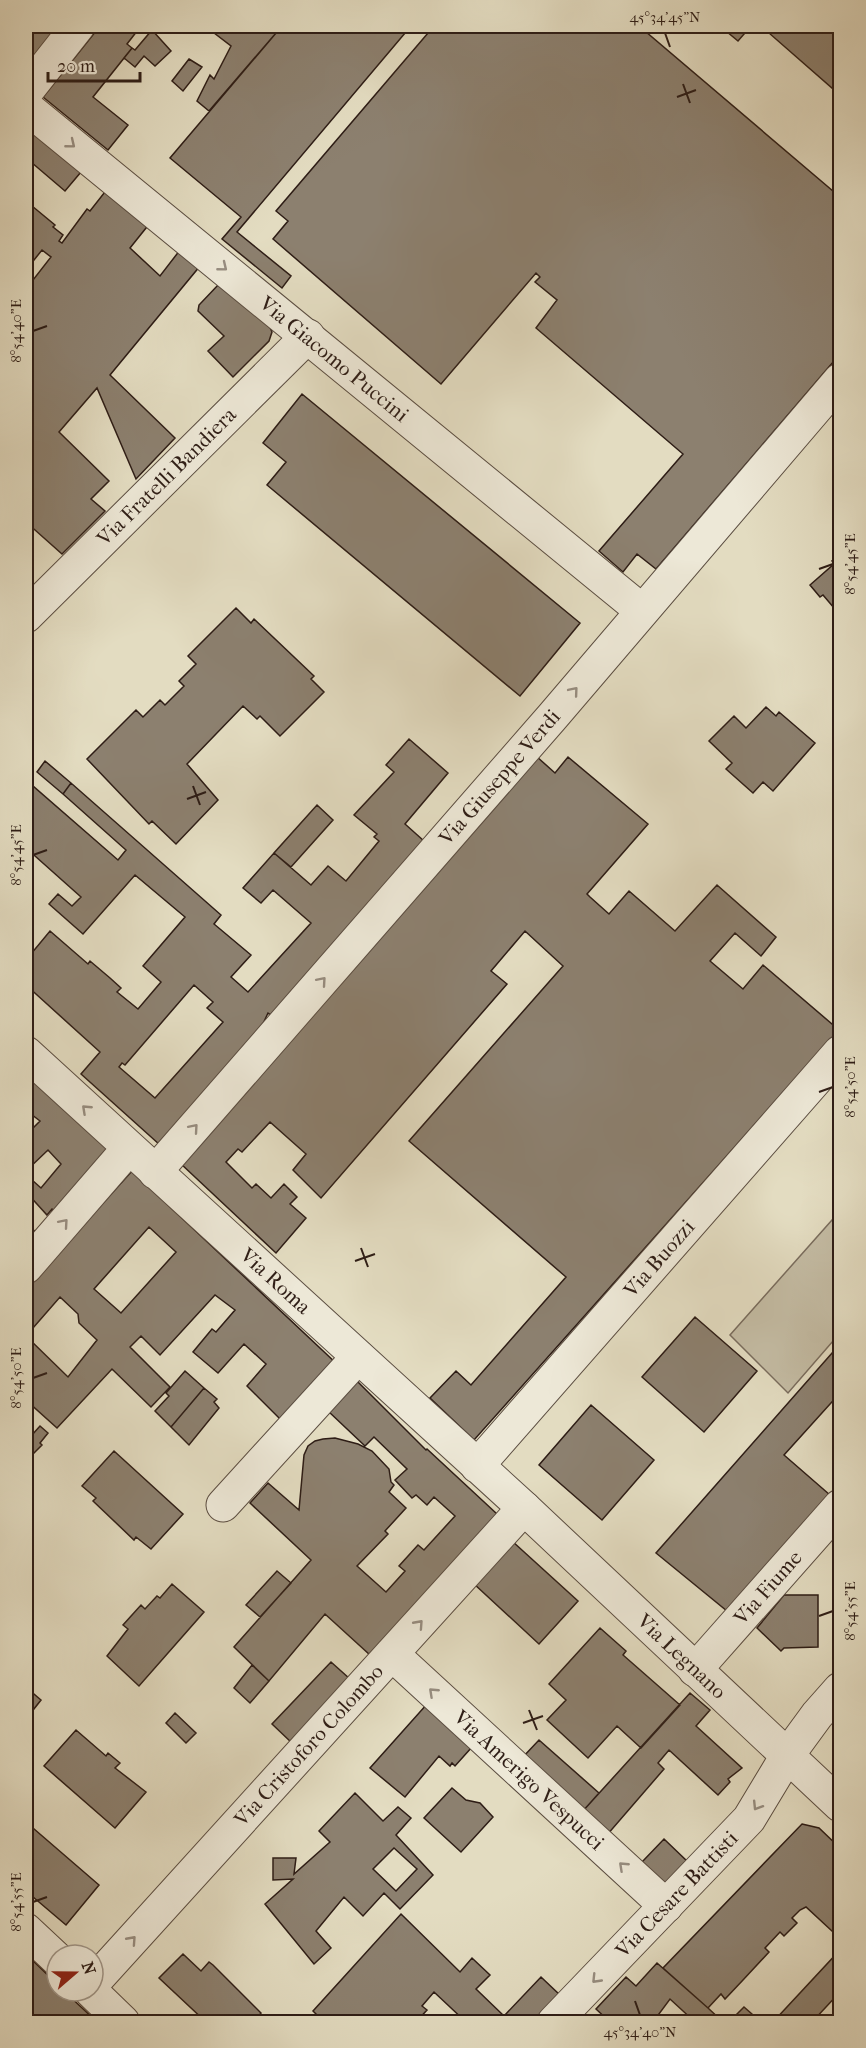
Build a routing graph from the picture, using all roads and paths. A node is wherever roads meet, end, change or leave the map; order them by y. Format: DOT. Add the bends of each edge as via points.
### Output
graph roads {
  1 [pos="78,26"];
  2 [pos="26,92"];
  3 [pos="26,107"];
  4 [pos="308,336"];
  5 [pos="840,380"];
  6 [pos="641,610"];
  7 [pos="26,616"];
  8 [pos="840,1052"];
  9 [pos="26,1053"];
  10 [pos="129,1148"];
  11 [pos="155,1172"];
  12 [pos="26,1268"];
  13 [pos="358,1357"];
  14 [pos="477,1466"];
  15 [pos="223,1505"];
  16 [pos="840,1506"];
  17 [pos="524,1508"];
  18 [pos="392,1654"];
  19 [pos="695,1670"];
  20 [pos="840,1689"];
  21 [pos="787,1756"];
  22 [pos="840,1805"];
  23 [pos="666,1906"];
  24 [pos="26,1930"];
  25 [pos="45,1948"];
  26 [pos="105,1970"];
  27 [pos="103,2003"];
  28 [pos="123,2022"];
  29 [pos="554,2022"];
  1 -- 2 [label="street"];
  3 -- 4 [label="street, Via Giacomo Puccini, one-way"];
  4 -- 6 [label="street, Via Giacomo Puccini"];
  4 -- 7 [label="street, Via Fratelli Bandiera"];
  5 -- 6 [label="street, Via Giuseppe Verdi"];
  11 -- 6 [label="street, Via Giuseppe Verdi, one-way"];
  8 -- 14 [label="street, Via Buozzi"];
  10 -- 9 [label="street, Via Roma, one-way"];
  10 -- 11 [label="street, Via Roma"];
  12 -- 10 [label="street, one-way"];
  11 -- 13 [label="street, Via Roma"];
  13 -- 14 [label="street, Via Roma"];
  13 -- 15 [label="street"];
  14 -- 17 [label="street, Via Roma"];
  16 -- 19 [label="street, Via Fiume"];
  18 -- 17 [label="street, Via Cristoforo Colombo, one-way"];
  17 -- 19 [label="street, Via Legnano"];
  23 -- 18 [label="street, Via Amerigo Vespucci, one-way"];
  26 -- 18 [label="street, Via Cristoforo Colombo, one-way"];
  19 -- 21 [label="street, Via Legnano"];
  20 -- 21 [label="street, Via Cesare Battisti"];
  21 -- 22 [label="street, Via Legnano"];
  21 -- 23 [label="street, Via Cesare Battisti, one-way" via="749,1819"];
  23 -- 29 [label="street, Via Cesare Battisti, one-way"];
  24 -- 25 [label="street"];
  27 -- 28 [label="street"];
}
